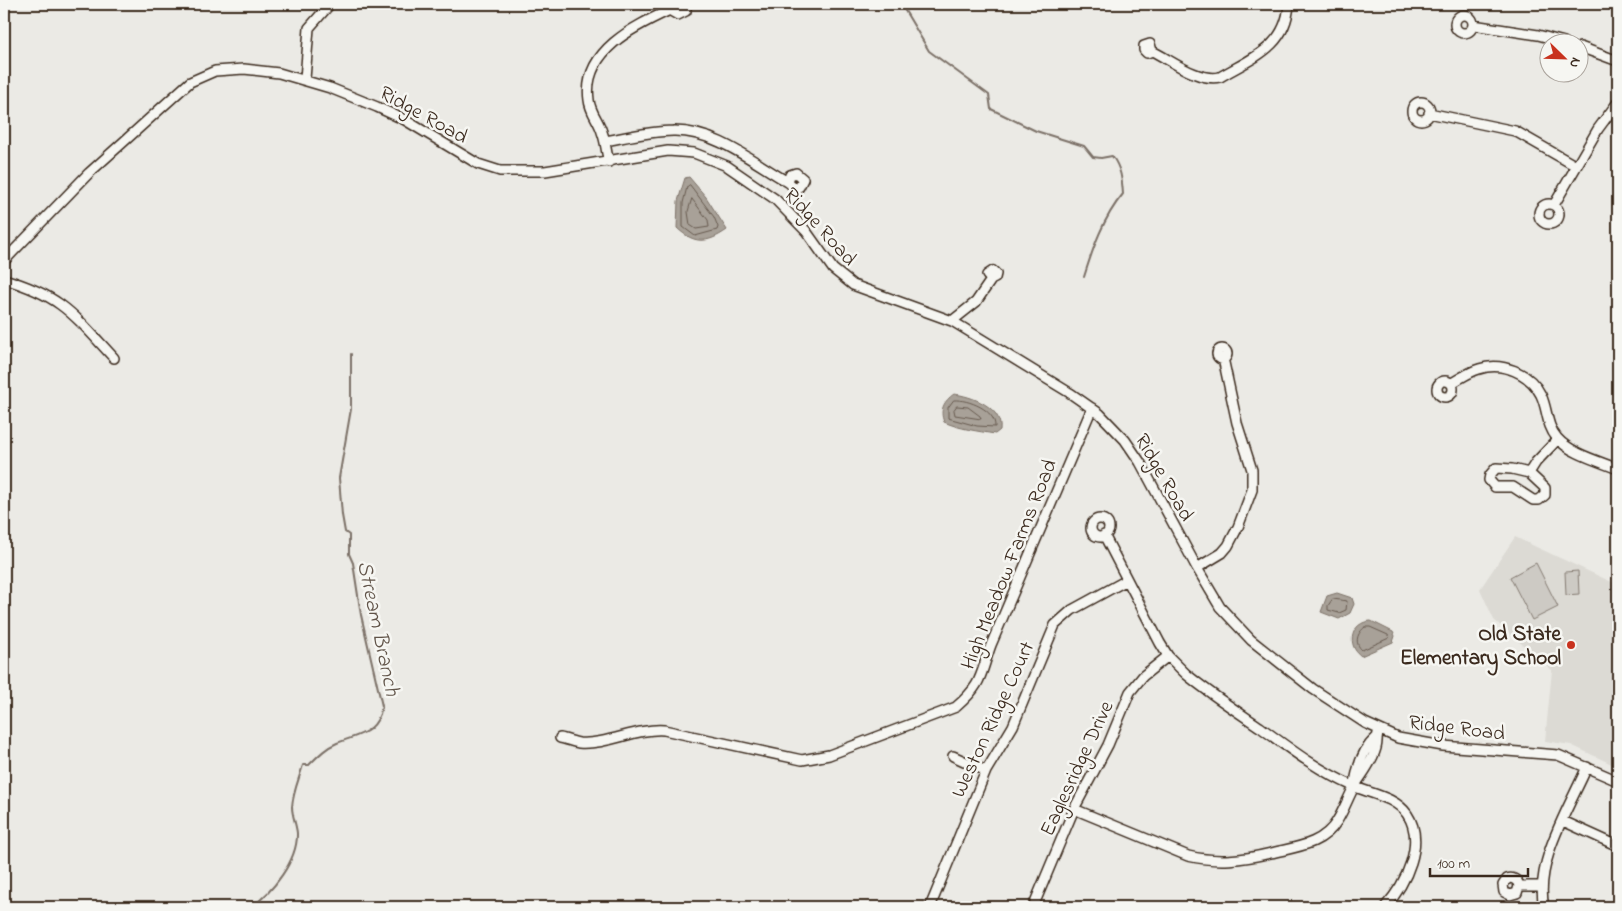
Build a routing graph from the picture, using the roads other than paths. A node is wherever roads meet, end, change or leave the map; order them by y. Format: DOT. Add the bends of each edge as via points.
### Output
graph roads {
  1 [pos="330,4"];
  2 [pos="686,4"];
  3 [pos="1289,4"];
  4 [pos="670,7"];
  5 [pos="1473,25"];
  6 [pos="1540,36"];
  7 [pos="1152,51"];
  8 [pos="1590,51"];
  9 [pos="1618,61"];
  10 [pos="305,79"];
  11 [pos="1618,102"];
  12 [pos="1429,113"];
  13 [pos="605,140"];
  14 [pos="609,162"];
  15 [pos="1576,166"];
  16 [pos="788,182"];
  17 [pos="1554,205"];
  18 [pos="4,262"];
  19 [pos="4,279"];
  20 [pos="991,280"];
  21 [pos="952,321"];
  22 [pos="114,358"];
  23 [pos="1223,358"];
  24 [pos="1452,383"];
  25 [pos="1092,408"];
  26 [pos="1558,439"];
  27 [pos="1618,469"];
  28 [pos="1529,474"];
  29 [pos="1104,535"];
  30 [pos="1197,568"];
  31 [pos="1127,580"];
  32 [pos="1168,656"];
  33 [pos="1377,734"];
  34 [pos="560,738"];
  35 [pos="953,756"];
  36 [pos="1587,767"];
  37 [pos="986,771"];
  38 [pos="1618,781"];
  39 [pos="1354,787"];
  40 [pos="1074,809"];
  41 [pos="1563,821"];
  42 [pos="1618,846"];
  43 [pos="1519,886"];
  44 [pos="1541,886"];
  45 [pos="930,907"];
  46 [pos="1033,907"];
  47 [pos="1385,907"];
  48 [pos="1544,907"];
  1 -- 10 [label="street" via="309,28"];
  2 -- 4 [label="street" via="686,10 681,14 676,14"];
  3 -- 7 [label="street" via="1286,24 1272,45 1220,77 1201,76"];
  4 -- 13 [label="street" via="620,35 596,66 589,100"];
  5 -- 6 [label="street"];
  8 -- 9 [label="street"];
  10 -- 14 [label="street, Ridge Road" via="405,120 450,150 490,169 514,173"];
  10 -- 18 [label="street, Ridge Road" via="279,73 228,69 194,79 90,173"];
  11 -- 15 [label="street"];
  12 -- 15 [label="street" via="1515,132"];
  13 -- 14 [label="street"];
  13 -- 16 [label="street" via="661,132 691,132 712,138"];
  14 -- 21 [label="street, Ridge Road" via="680,151 727,166 791,213 833,269 853,285"];
  15 -- 17 [label="street"];
  19 -- 22 [label="street" via="42,292 57,301"];
  20 -- 21 [label="street" via="976,302"];
  21 -- 25 [label="street, Ridge Road"];
  23 -- 30 [label="street" via="1237,423 1252,470 1252,490 1228,546"];
  24 -- 26 [label="street" via="1471,372 1490,367 1499,366 1518,372 1541,394 1548,426"];
  25 -- 30 [label="street, Ridge Road" via="1124,440 1140,462"];
  25 -- 34 [label="street, High Meadow Farms Road" via="990,645 982,677 972,693 956,707 829,755 802,760 664,730 651,729 594,742 579,743"];
  26 -- 27 [label="street"];
  26 -- 28 [label="street"];
  28 -- 28 [label="street" via="1496,468 1489,480 1495,487 1513,487 1533,500 1539,500 1545,495 1545,488"];
  29 -- 31 [label="street"];
  30 -- 33 [label="street, Ridge Road" via="1220,607 1251,640 1313,690"];
  31 -- 32 [label="street"];
  31 -- 37 [label="street, Weston Ridge Court" via="1072,610 1055,624 1012,726"];
  32 -- 39 [label="street" via="1190,678 1312,764"];
  32 -- 40 [label="street, Eaglesridge Drive" via="1143,676 1130,692 1108,745"];
  33 -- 36 [label="street, Ridge Road" via="1428,744 1558,755"];
  33 -- 39 [label="street" via="1377,746 1365,773"];
  35 -- 37 [label="street"];
  36 -- 38 [label="street, Ridge Road"];
  36 -- 41 [label="street"];
  37 -- 45 [label="street, Weston Ridge Court"];
  39 -- 40 [label="street" via="1338,821 1325,835 1305,845 1240,860 1188,856"];
  39 -- 47 [label="street" via="1399,806 1411,821 1416,837 1406,873"];
  40 -- 46 [label="street, Eaglesridge Drive"];
  41 -- 42 [label="street"];
  41 -- 44 [label="street" via="1550,850"];
  43 -- 44 [label="street"];
  44 -- 48 [label="street"];
}
